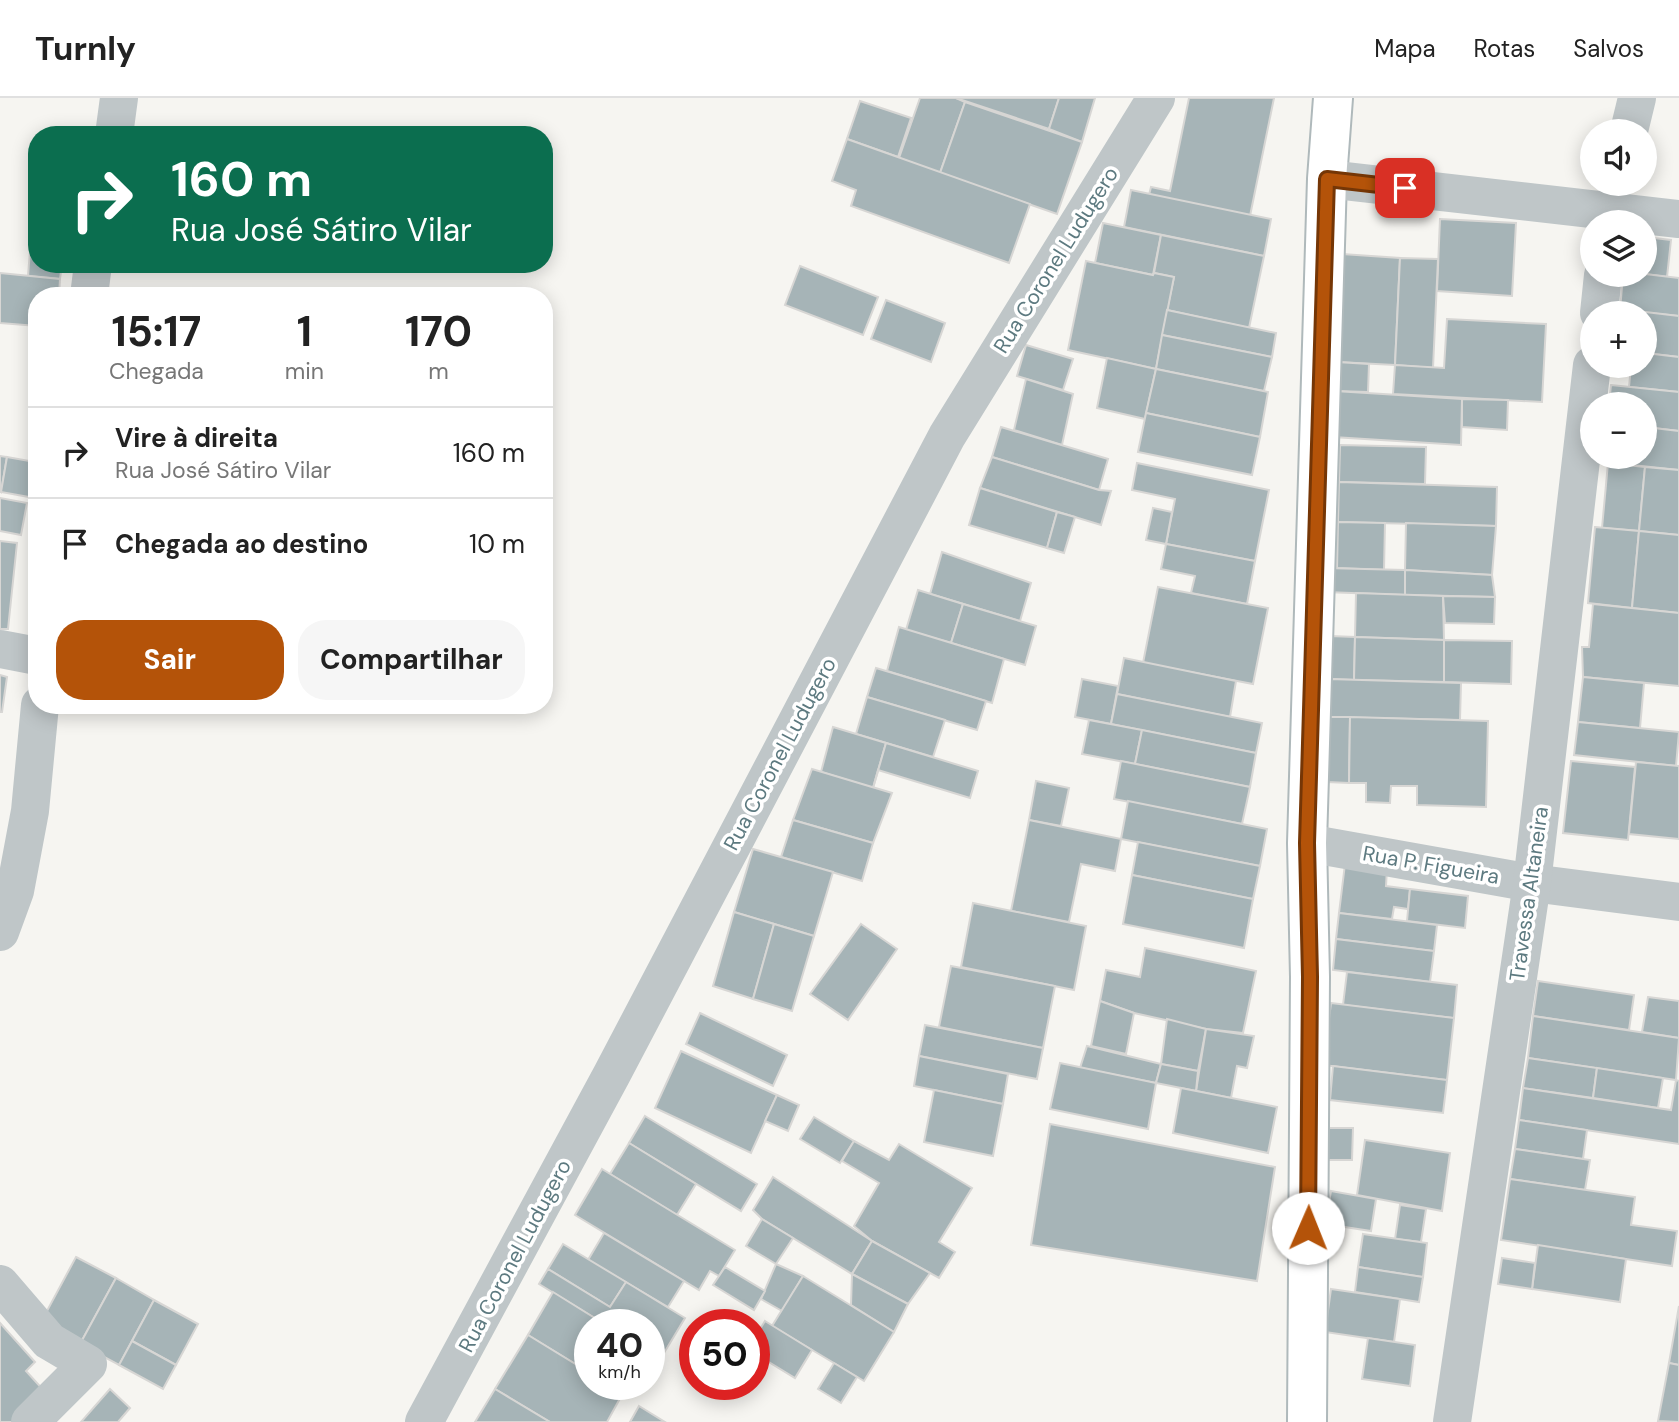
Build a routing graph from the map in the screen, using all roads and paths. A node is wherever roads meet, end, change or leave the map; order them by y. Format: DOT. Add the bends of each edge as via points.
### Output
graph roads {
  1 [pos="120,98"];
  2 [pos="1156,98"];
  3 [pos="1333,98"];
  4 [pos="1637,98"];
  5 [pos="1632,119"];
  6 [pos="115,126"];
  7 [pos="1327,179"];
  8 [pos="1612,206"];
  9 [pos="1679,219"];
  10 [pos="1590,378"];
  11 [pos="0,649"];
  12 [pos="28,654"];
  13 [pos="39,714"];
  14 [pos="1307,843"];
  15 [pos="1532,883"];
  16 [pos="1679,902"];
  17 [pos="0,932"];
  18 [pos="0,1284"];
  19 [pos="30,1422"];
  20 [pos="424,1422"];
  21 [pos="1307,1422"];
  22 [pos="1452,1422"];
  1 -- 6 [label="street"];
  2 -- 20 [label="street, Rua Coronel Ludugero" via="947,436"];
  3 -- 7 [label="main road"];
  4 -- 5 [label="street"];
  7 -- 8 [label="street"];
  7 -- 14 [label="main road"];
  8 -- 9 [label="street"];
  10 -- 15 [label="street, Travessa Altaneira"];
  11 -- 12 [label="street"];
  13 -- 17 [label="street" via="30,811 15,891"];
  14 -- 15 [label="street, Rua P. Figueira"];
  14 -- 21 [label="main road"];
  15 -- 16 [label="street, Rua P. Figueira"];
  15 -- 22 [label="street, Travessa Altaneira"];
  18 -- 19 [label="street" via="49,1341 88,1364"];
}
